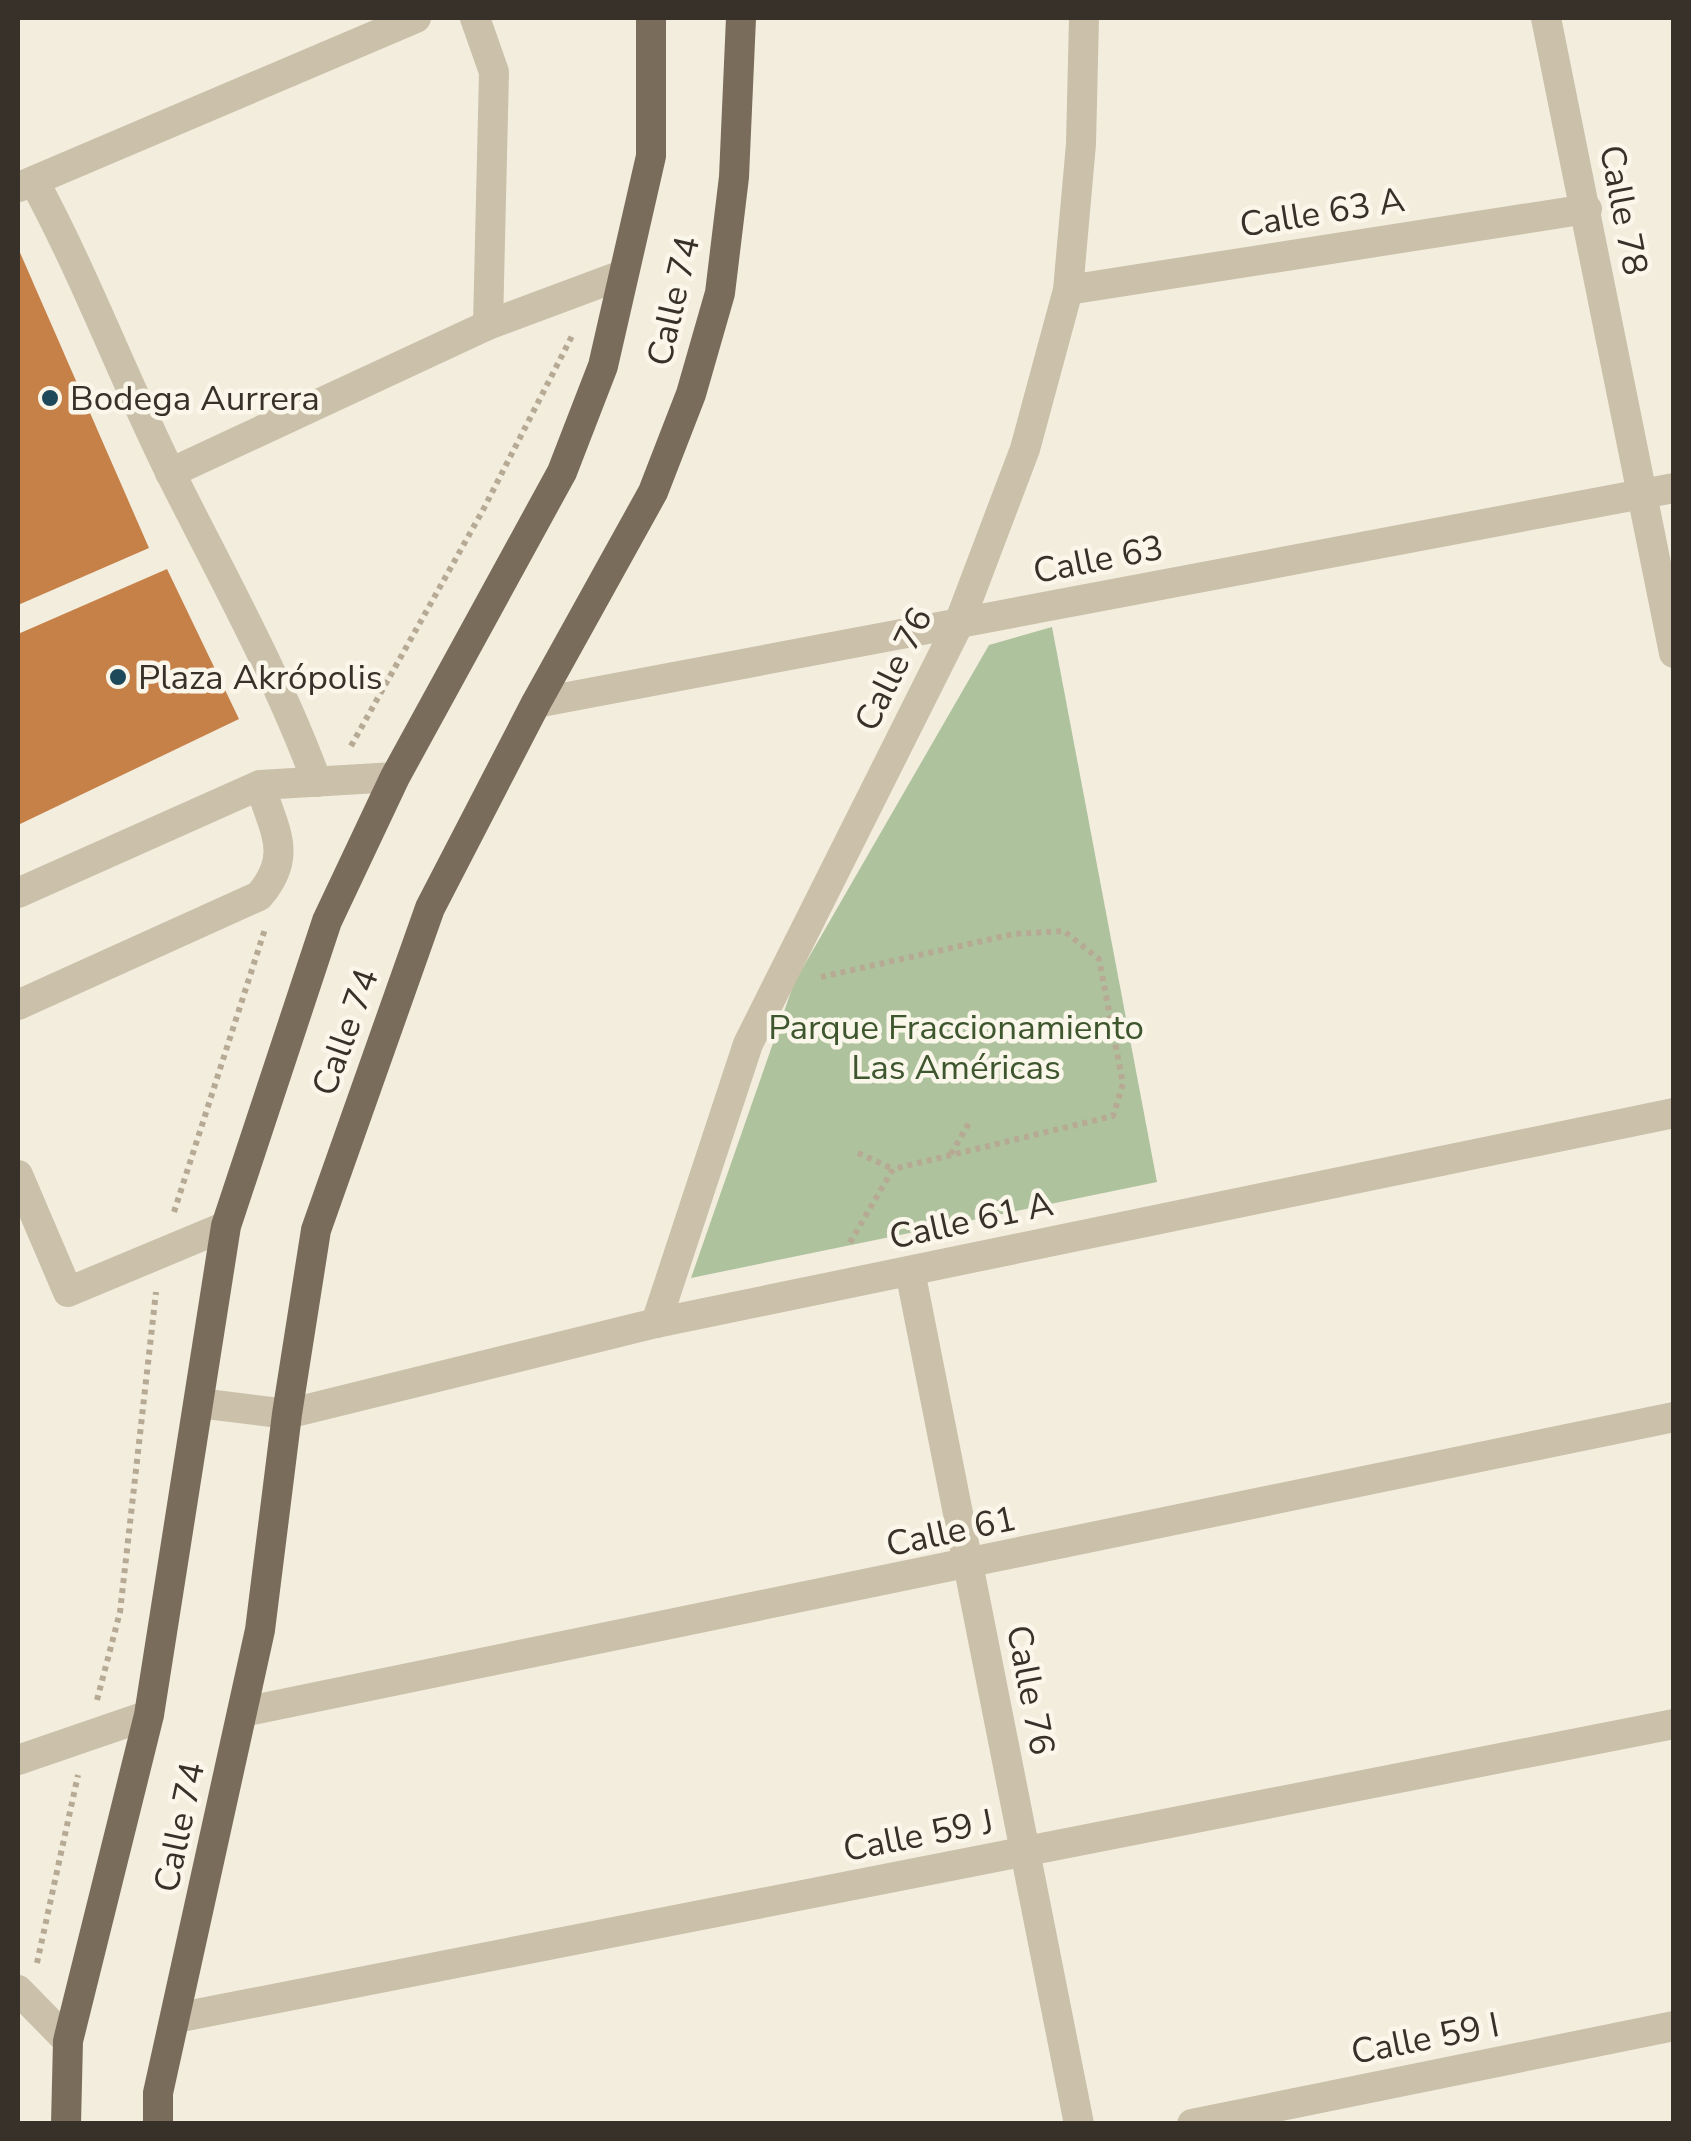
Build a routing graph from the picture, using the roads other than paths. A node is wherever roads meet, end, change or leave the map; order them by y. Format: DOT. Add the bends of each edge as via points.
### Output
graph roads {
  1 [pos="416,18"];
  2 [pos="475,18"];
  3 [pos="650,18"];
  4 [pos="741,18"];
  5 [pos="1084,18"];
  6 [pos="1546,18"];
  7 [pos="360,29"];
  8 [pos="26,184"];
  9 [pos="1587,209"];
  10 [pos="622,274"];
  11 [pos="1068,290"];
  12 [pos="488,324"];
  13 [pos="170,473"];
  14 [pos="1674,488"];
  15 [pos="1641,496"];
  16 [pos="959,623"];
  17 [pos="1674,653"];
  18 [pos="536,702"];
  19 [pos="396,777"];
  20 [pos="317,782"];
  21 [pos="260,784"];
  22 [pos="18,893"];
  23 [pos="18,1004"];
  24 [pos="1674,1114"];
  25 [pos="18,1175"];
  26 [pos="226,1226"];
  27 [pos="910,1272"];
  28 [pos="656,1324"];
  29 [pos="200,1403"];
  30 [pos="287,1414"];
  31 [pos="1674,1417"];
  32 [pos="969,1566"];
  33 [pos="243,1712"];
  34 [pos="149,1714"];
  35 [pos="1674,1724"];
  36 [pos="18,1760"];
  37 [pos="1024,1852"];
  38 [pos="18,1990"];
  39 [pos="176,2018"];
  40 [pos="1674,2026"];
  41 [pos="68,2040"];
  42 [pos="66,2124"];
  43 [pos="158,2124"];
  44 [pos="1079,2124"];
  45 [pos="1192,2124"];
  1 -- 7 [label="street"];
  2 -- 12 [label="street" via="494,72"];
  3 -- 10 [label="main road, Calle 74" via="651,156"];
  4 -- 18 [label="main road, Calle 74" via="734,178 720,292 691,394 653,492"];
  5 -- 11 [label="street, Calle 76"];
  6 -- 9 [label="street, Calle 78"];
  7 -- 8 [label="street"];
  8 -- 13 [label="street" via="75,257"];
  9 -- 11 [label="street, Calle 63 A"];
  9 -- 15 [label="street, Calle 78"];
  10 -- 12 [label="street"];
  10 -- 19 [label="main road, Calle 74" via="602,366 562,472"];
  11 -- 16 [label="street, Calle 76" via="1025,449"];
  12 -- 13 [label="street"];
  13 -- 20 [label="street" via="261,644"];
  14 -- 15 [label="street, Calle 63"];
  15 -- 16 [label="street, Calle 63"];
  15 -- 17 [label="street, Calle 78"];
  16 -- 18 [label="street, Calle 63"];
  16 -- 28 [label="street, Calle 76" via="748,1044"];
  18 -- 30 [label="main road, Calle 74" via="430,908 366,1082 316,1230"];
  19 -- 20 [label="street"];
  19 -- 26 [label="main road, Calle 74" via="327,922"];
  20 -- 21 [label="street"];
  21 -- 22 [label="street"];
  21 -- 23 [label="street" via="282,854 259,896"];
  24 -- 27 [label="street, Calle 61 A"];
  25 -- 26 [label="street" via="68,1292"];
  26 -- 29 [label="main road, Calle 74"];
  27 -- 28 [label="street, Calle 61 A"];
  27 -- 32 [label="street, Calle 76"];
  28 -- 30 [label="street, Calle 61 A"];
  29 -- 30 [label="street"];
  29 -- 34 [label="main road, Calle 74"];
  30 -- 33 [label="main road, Calle 74"];
  31 -- 32 [label="street, Calle 61"];
  32 -- 33 [label="street, Calle 61"];
  32 -- 37 [label="street, Calle 76"];
  33 -- 39 [label="main road, Calle 74"];
  34 -- 36 [label="street"];
  34 -- 41 [label="main road, Calle 74"];
  35 -- 37 [label="street, Calle 59 J"];
  37 -- 39 [label="street, Calle 59 J"];
  37 -- 44 [label="street, Calle 76"];
  38 -- 41 [label="street"];
  39 -- 43 [label="main road, Calle 74" via="158,2093"];
  40 -- 45 [label="street, Calle 59 I"];
  41 -- 42 [label="main road, Calle 74"];
}
